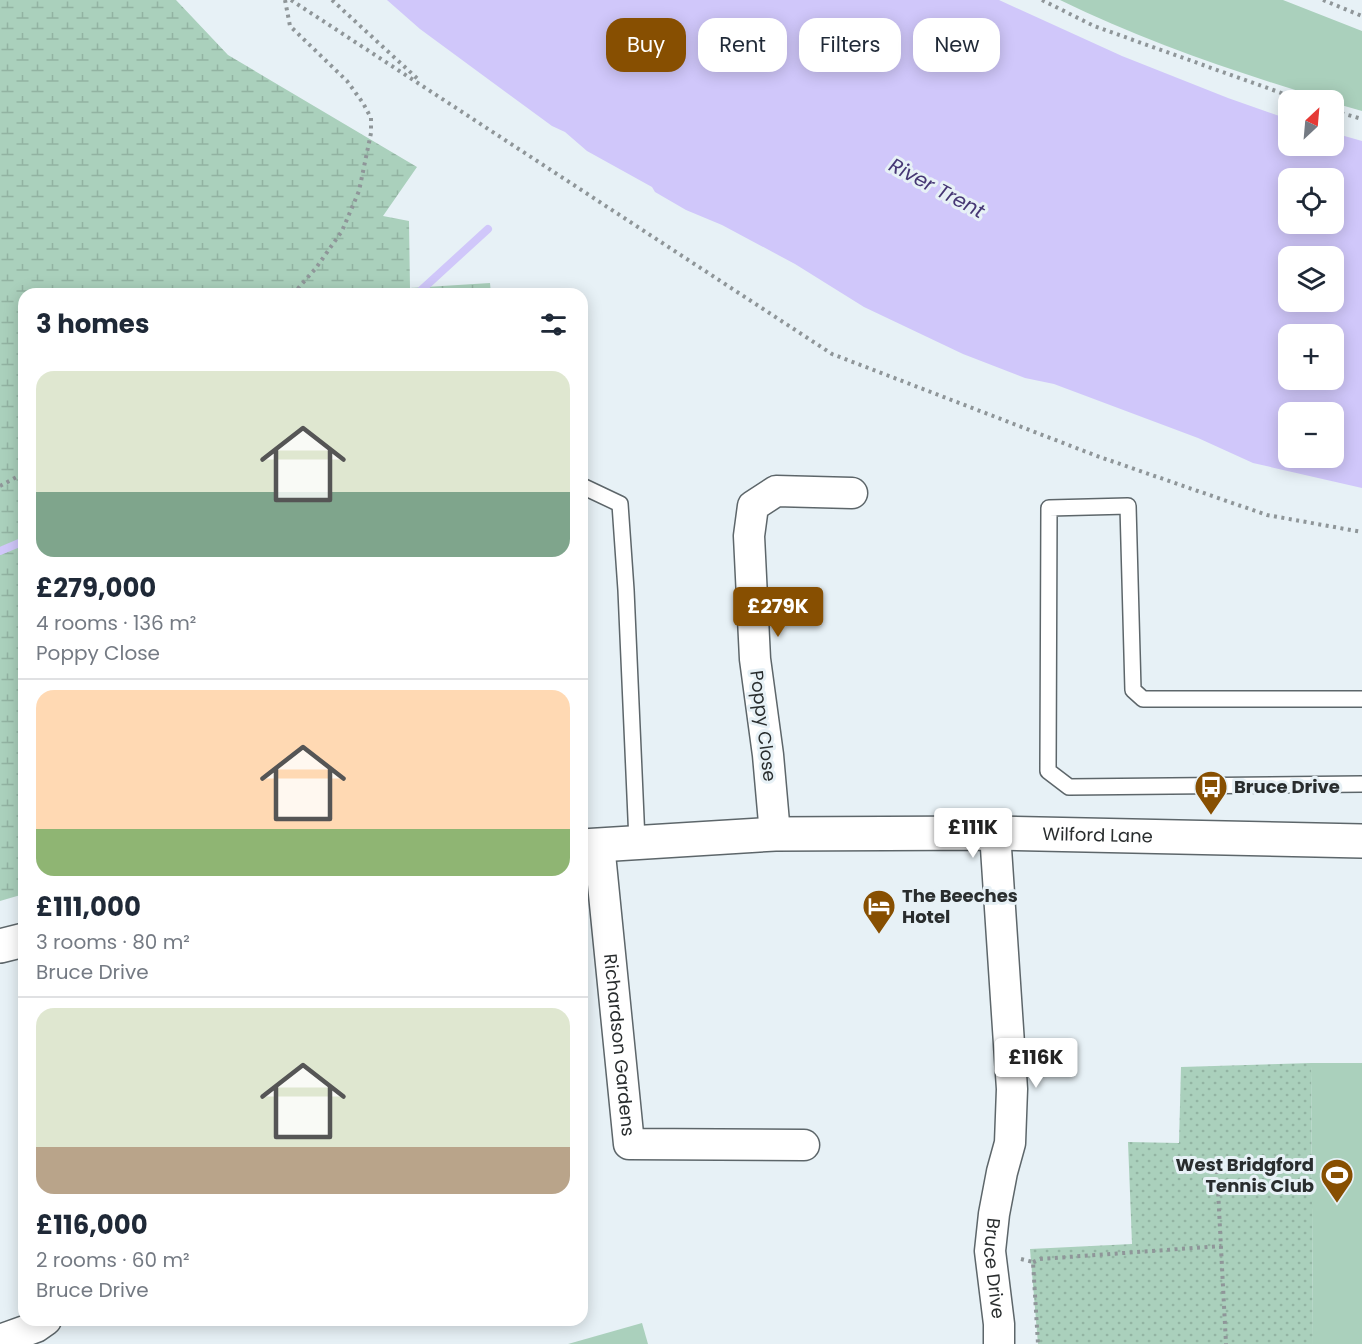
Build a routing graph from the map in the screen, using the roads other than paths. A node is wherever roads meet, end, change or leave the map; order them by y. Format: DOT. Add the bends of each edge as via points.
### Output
graph roads {
  1 [pos="588,489"];
  2 [pos="852,493"];
  3 [pos="1362,699"];
  4 [pos="1362,784"];
  5 [pos="775,834"];
  6 [pos="995,834"];
  7 [pos="638,841"];
  8 [pos="1362,841"];
  9 [pos="590,845"];
  10 [pos="18,942"];
  11 [pos="0,946"];
  12 [pos="804,1145"];
  13 [pos="37,1326"];
  14 [pos="0,1340"];
  15 [pos="999,1344"];
  1 -- 7 [label="lane" via="620,504"];
  2 -- 5 [label="street, Poppy Close" via="776,491 753,506 749,536 755,659"];
  3 -- 4 [label="lane" via="1143,699 1132,690 1128,506 1049,508 1048,771 1069,787"];
  5 -- 6 [label="main road, Wilford Lane"];
  5 -- 7 [label="main road, Wilford Lane"];
  6 -- 8 [label="main road, Wilford Lane"];
  6 -- 15 [label="street, Bruce Drive" via="1012,1089 1011,1143 1002,1172 990,1251"];
  7 -- 9 [label="main road, Wilford Lane"];
  9 -- 12 [label="street, Richardson Gardens" via="629,1144"];
  10 -- 11 [label="main road"];
  13 -- 14 [label="street"];
}
